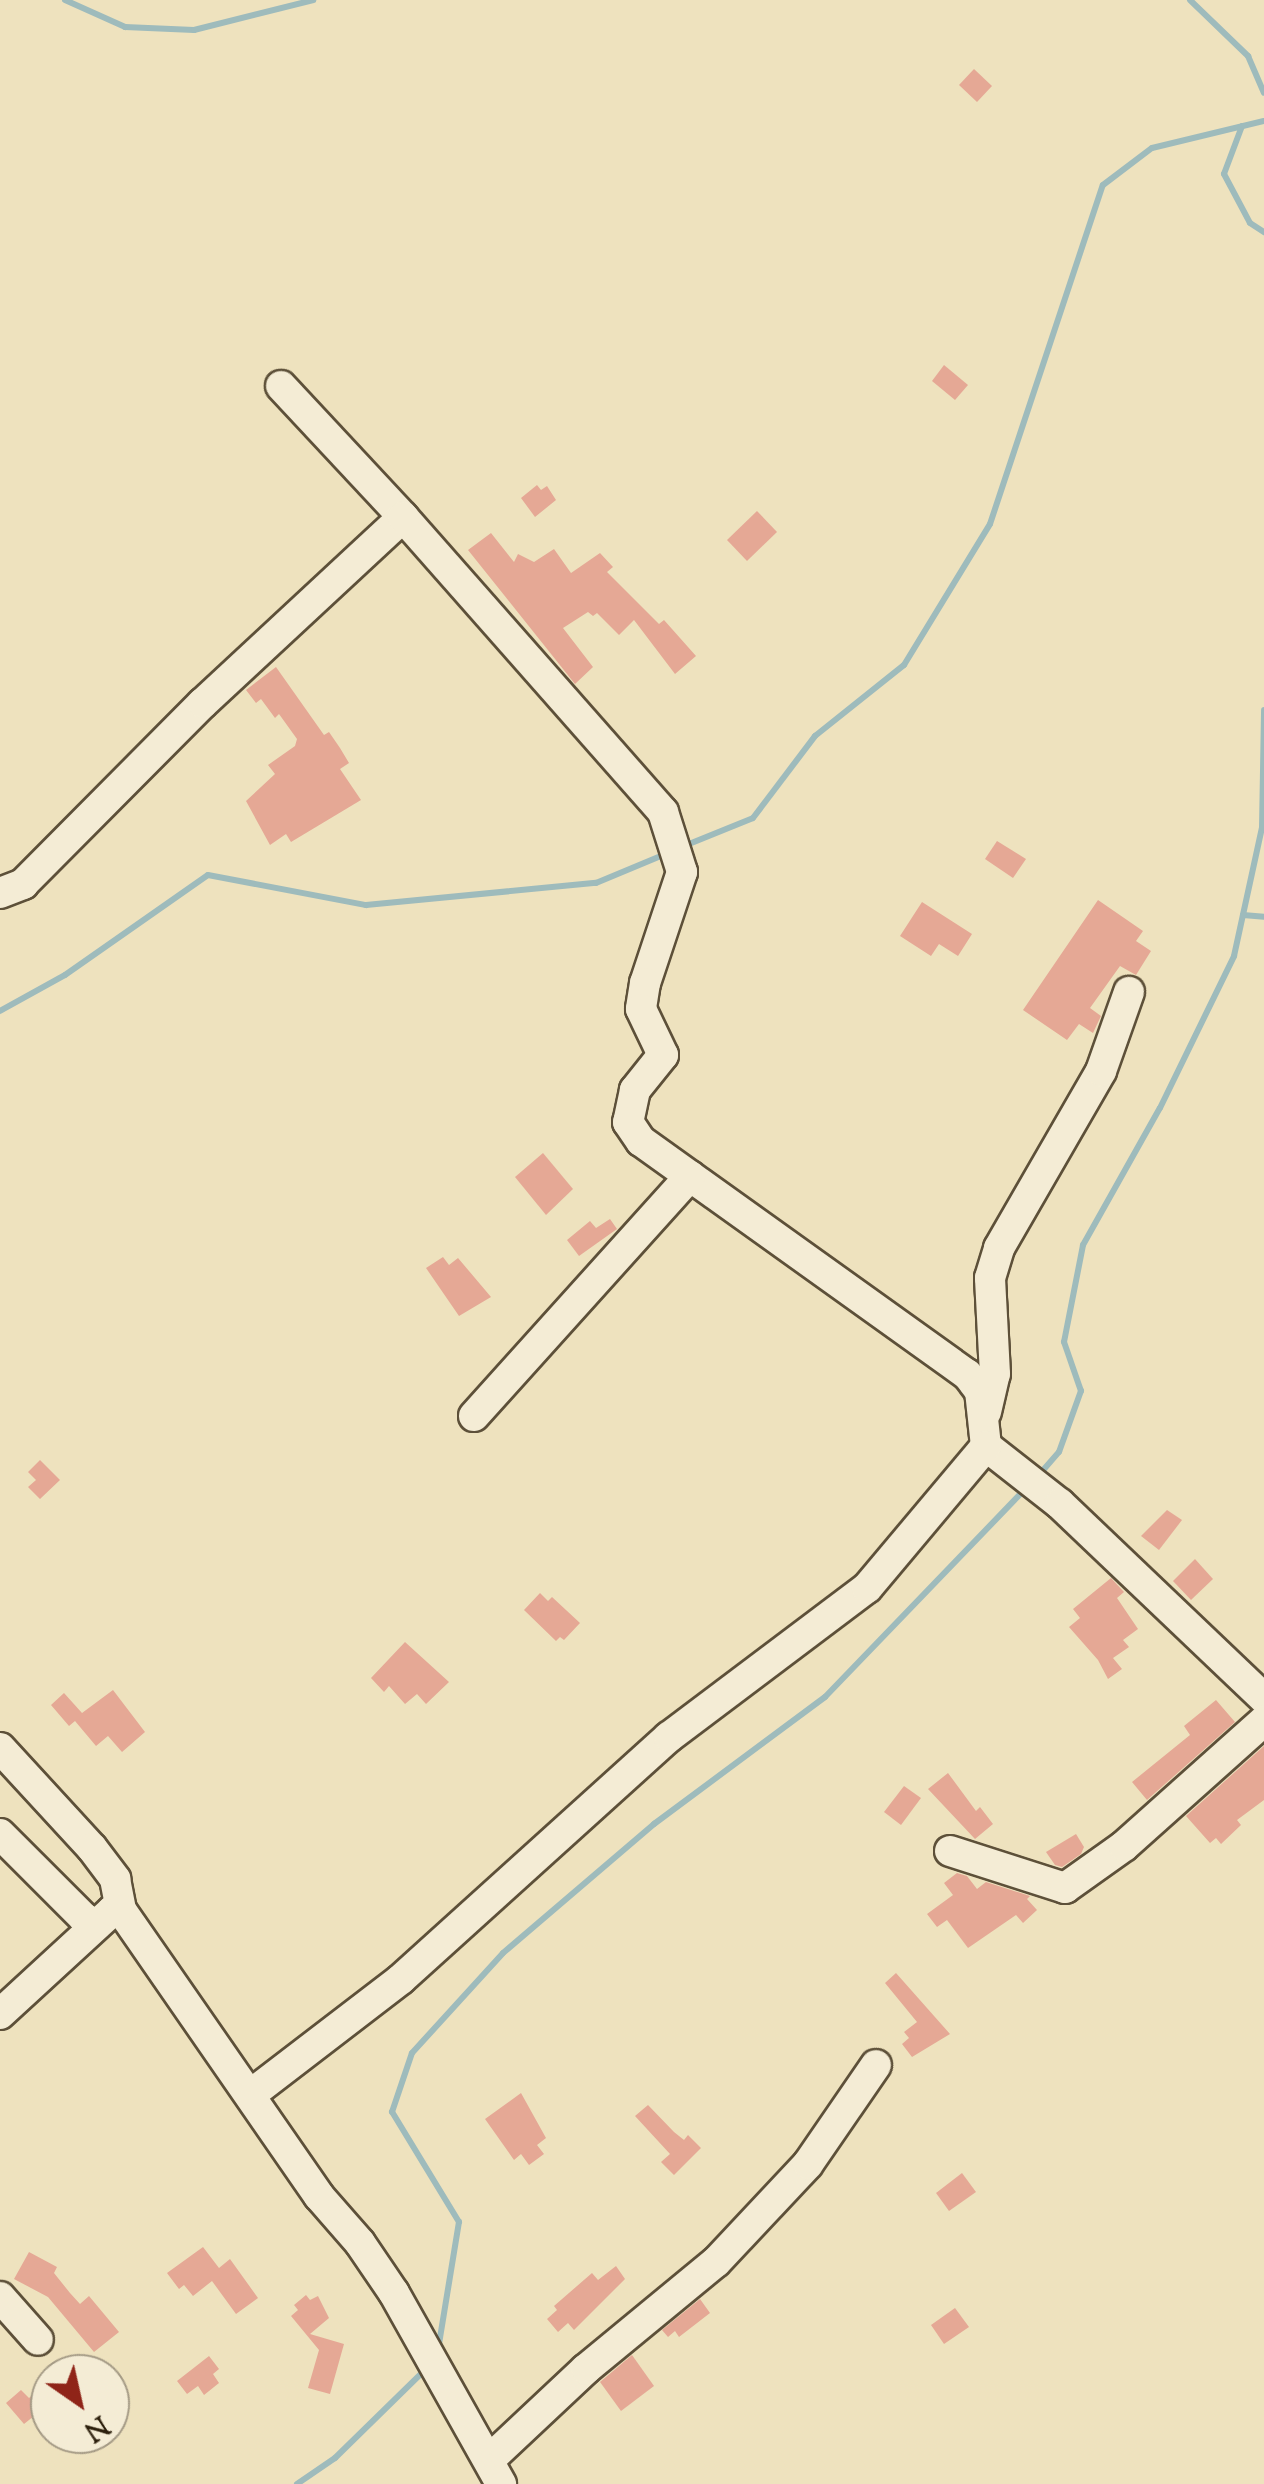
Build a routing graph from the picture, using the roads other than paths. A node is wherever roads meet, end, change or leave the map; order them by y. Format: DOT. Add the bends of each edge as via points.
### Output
graph roads {
  1 [pos="282,386"];
  2 [pos="403,516"];
  3 [pos="0,893"];
  4 [pos="1129,992"];
  5 [pos="690,1176"];
  6 [pos="984,1414"];
  7 [pos="474,1416"];
  8 [pos="995,1453"];
  9 [pos="1264,1698"];
  10 [pos="1264,1721"];
  11 [pos="0,1748"];
  12 [pos="0,1834"];
  13 [pos="950,1851"];
  14 [pos="109,1917"];
  15 [pos="0,2014"];
  16 [pos="876,2065"];
  17 [pos="250,2096"];
  18 [pos="0,2297"];
  19 [pos="38,2340"];
  20 [pos="495,2472"];
  1 -- 2 [label="street"];
  2 -- 3 [label="street" via="203,702 23,884"];
  2 -- 5 [label="street" via="663,812 682,872 641,1010 663,1054 636,1090 628,1122 641,1141"];
  4 -- 6 [label="street" via="1101,1071 999,1248 990,1278 995,1374"];
  5 -- 6 [label="street" via="968,1374"];
  5 -- 7 [label="street"];
  6 -- 8 [label="street"];
  8 -- 9 [label="street" via="1060,1504"];
  8 -- 17 [label="street" via="867,1588 669,1737 401,1979"];
  10 -- 13 [label="street" via="1124,1846 1065,1888"];
  11 -- 14 [label="street" via="115,1880"];
  12 -- 14 [label="street" via="84,1918"];
  14 -- 15 [label="street"];
  14 -- 17 [label="street"];
  16 -- 20 [label="street" via="808,2164 716,2262 586,2368"];
  17 -- 20 [label="street" via="424,2340"];
  18 -- 19 [label="street"];
}
